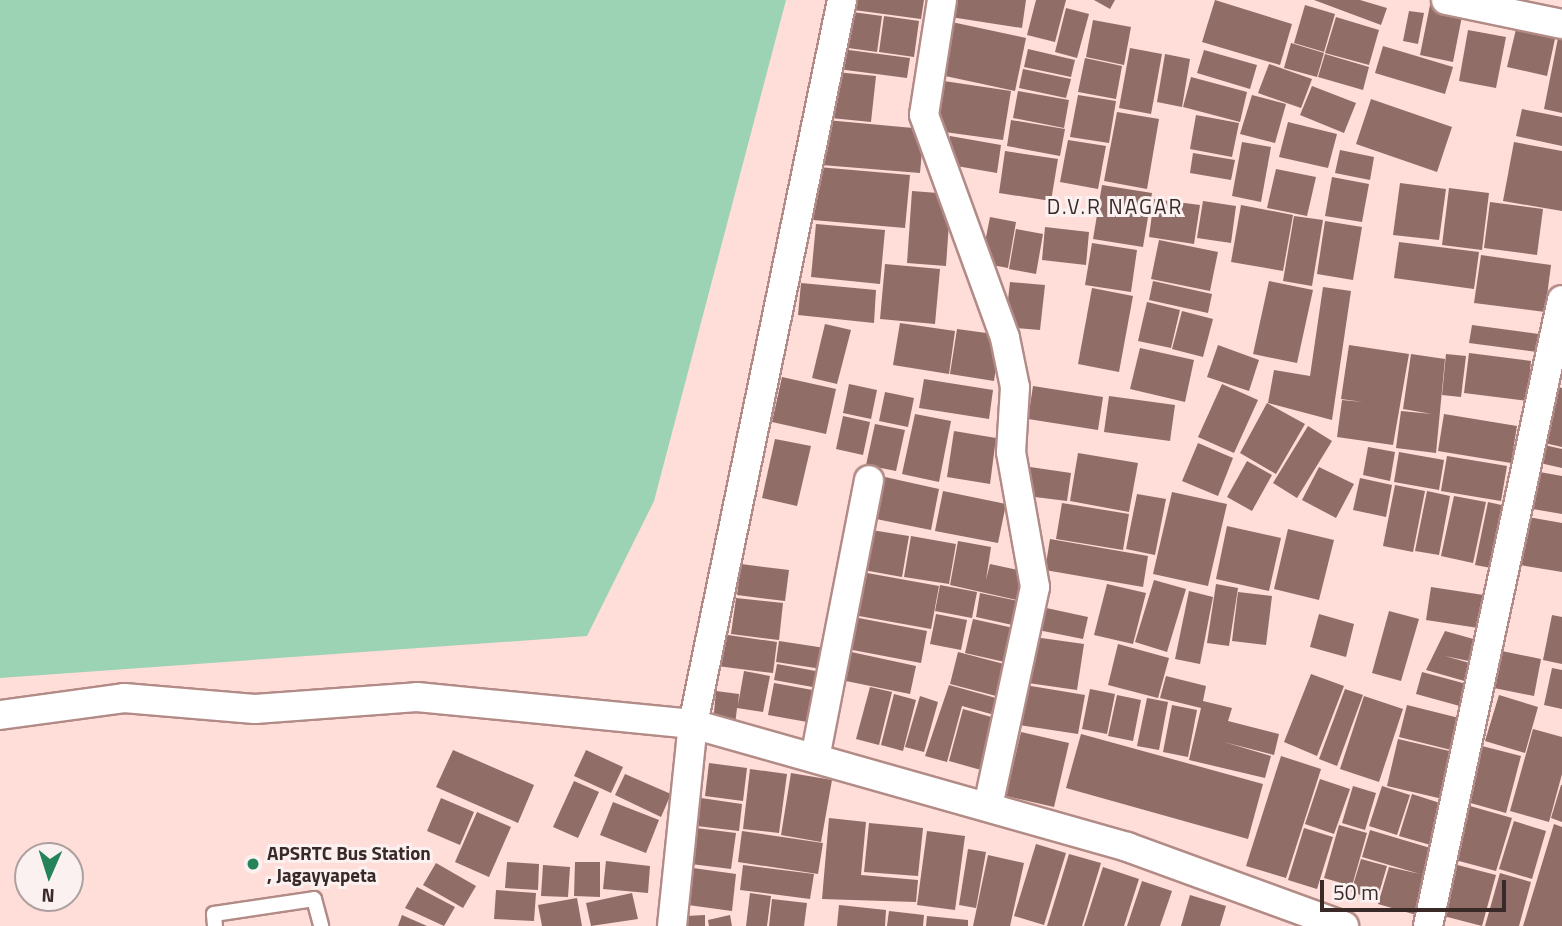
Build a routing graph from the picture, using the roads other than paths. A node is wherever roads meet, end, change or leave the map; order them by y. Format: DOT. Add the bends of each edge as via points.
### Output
graph roads {
  1 [pos="842,0"];
  2 [pos="942,0"];
  3 [pos="1446,0"];
  4 [pos="1562,24"];
  5 [pos="1562,300"];
  6 [pos="869,480"];
  7 [pos="0,715"];
  8 [pos="693,724"];
  9 [pos="815,758"];
  10 [pos="988,807"];
  11 [pos="215,926"];
  12 [pos="321,926"];
  13 [pos="672,926"];
  14 [pos="1344,926"];
  15 [pos="1428,926"];
  1 -- 8 [label="street"];
  2 -- 10 [label="street" via="923,115 1005,338 1015,387 1011,452 1035,587"];
  3 -- 4 [label="street"];
  5 -- 15 [label="street"];
  6 -- 9 [label="street"];
  7 -- 8 [label="street" via="124,698 256,709 417,696"];
  8 -- 9 [label="street"];
  8 -- 13 [label="street"];
  9 -- 10 [label="street"];
  10 -- 14 [label="street" via="1127,847"];
  11 -- 12 [label="lane" via="214,914 314,899"];
}
